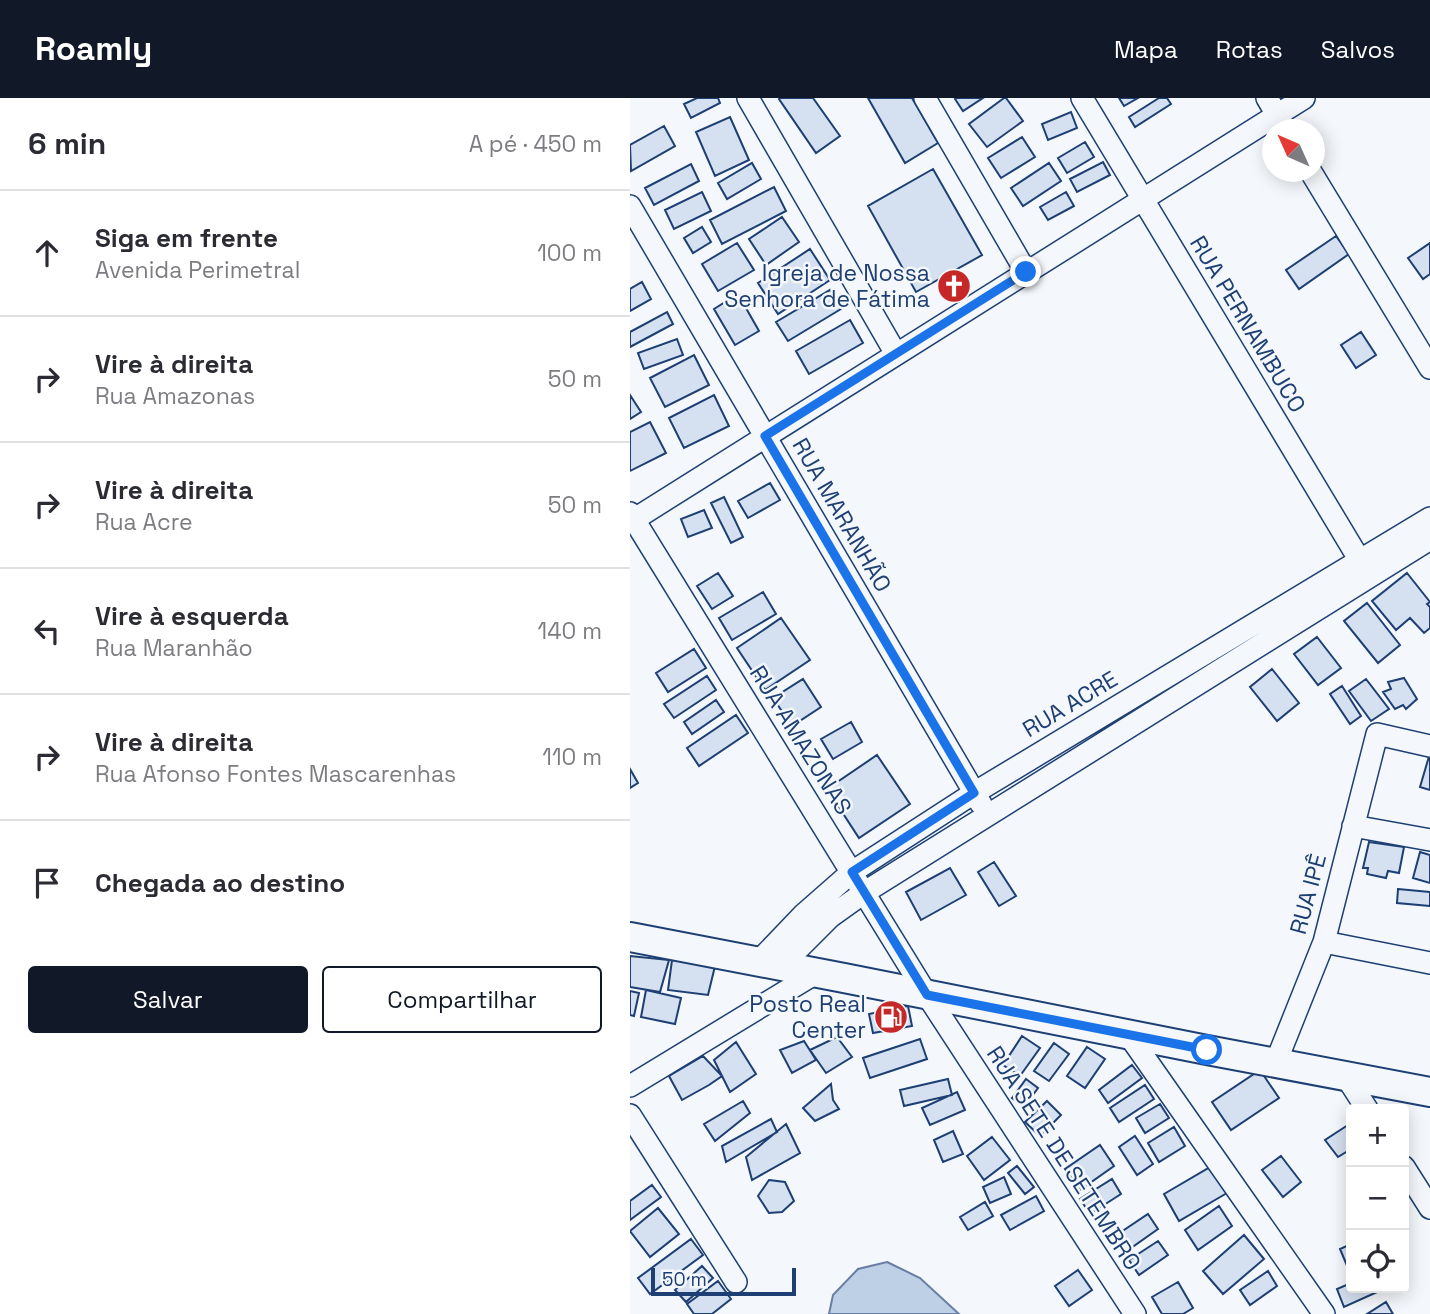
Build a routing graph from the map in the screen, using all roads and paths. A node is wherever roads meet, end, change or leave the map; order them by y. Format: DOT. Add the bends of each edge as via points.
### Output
graph roads {
  1 [pos="748,98"];
  2 [pos="925,98"];
  3 [pos="1082,98"];
  4 [pos="1304,98"];
  5 [pos="1277,114"];
  6 [pos="1317,182"];
  7 [pos="1142,200"];
  8 [pos="630,206"];
  9 [pos="1026,272"];
  10 [pos="897,354"];
  11 [pos="1430,369"];
  12 [pos="765,436"];
  13 [pos="631,518"];
  14 [pos="1430,518"];
  15 [pos="1430,539"];
  16 [pos="1365,568"];
  17 [pos="1430,746"];
  18 [pos="974,793"];
  19 [pos="988,815"];
  20 [pos="1353,826"];
  21 [pos="1430,840"];
  22 [pos="852,872"];
  23 [pos="865,892"];
  24 [pos="630,937"];
  25 [pos="1324,942"];
  26 [pos="1430,962"];
  27 [pos="769,964"];
  28 [pos="816,973"];
  29 [pos="927,995"];
  30 [pos="1128,1034"];
  31 [pos="1276,1062"];
  32 [pos="1347,1078"];
  33 [pos="630,1086"];
  34 [pos="1430,1092"];
  35 [pos="1364,1104"];
  36 [pos="630,1115"];
  37 [pos="1409,1175"];
  38 [pos="1430,1209"];
  39 [pos="736,1282"];
  40 [pos="1135,1314"];
  41 [pos="1324,1314"];
  1 -- 10 [label="street"];
  2 -- 9 [label="street"];
  3 -- 7 [label="street, RUA PERNAMBUCO"];
  4 -- 5 [label="street"];
  5 -- 7 [label="street"];
  6 -- 11 [label="street"];
  7 -- 9 [label="street"];
  7 -- 16 [label="street, RUA PERNAMBUCO"];
  8 -- 12 [label="street, RUA MARANHÃO"];
  9 -- 10 [label="street"];
  10 -- 12 [label="street"];
  12 -- 13 [label="street"];
  12 -- 18 [label="street, RUA MARANHÃO"];
  13 -- 22 [label="street, RUA AMAZONAS"];
  14 -- 16 [label="street, RUA ACRE"];
  15 -- 16 [label="street, RUA ACRE"];
  16 -- 18 [label="street, RUA ACRE"];
  16 -- 19 [label="street, RUA ACRE"];
  17 -- 20 [label="street, RUA IPÊ" via="1377,734"];
  18 -- 19 [label="street, RUA MARANHÃO"];
  18 -- 22 [label="street, RUA ACRE"];
  19 -- 23 [label="street, RUA ACRE"];
  20 -- 21 [label="street"];
  20 -- 25 [label="street, RUA IPÊ"];
  22 -- 23 [label="street, RUA AMAZONAS"];
  22 -- 27 [label="street, RUA ACRE" via="803,915"];
  23 -- 27 [label="street, RUA ACRE"];
  23 -- 29 [label="street, RUA AMAZONAS"];
  24 -- 27 [label="main road"];
  25 -- 26 [label="street"];
  25 -- 31 [label="street, RUA IPÊ"];
  27 -- 28 [label="main road"];
  28 -- 29 [label="main road"];
  28 -- 33 [label="street"];
  29 -- 30 [label="main road"];
  29 -- 40 [label="street, RUA SETE DE SETEMBRO"];
  30 -- 31 [label="main road"];
  30 -- 41 [label="street"];
  31 -- 32 [label="main road"];
  32 -- 34 [label="main road"];
  32 -- 35 [label="street"];
  36 -- 39 [label="street"];
  37 -- 38 [label="street"];
}
